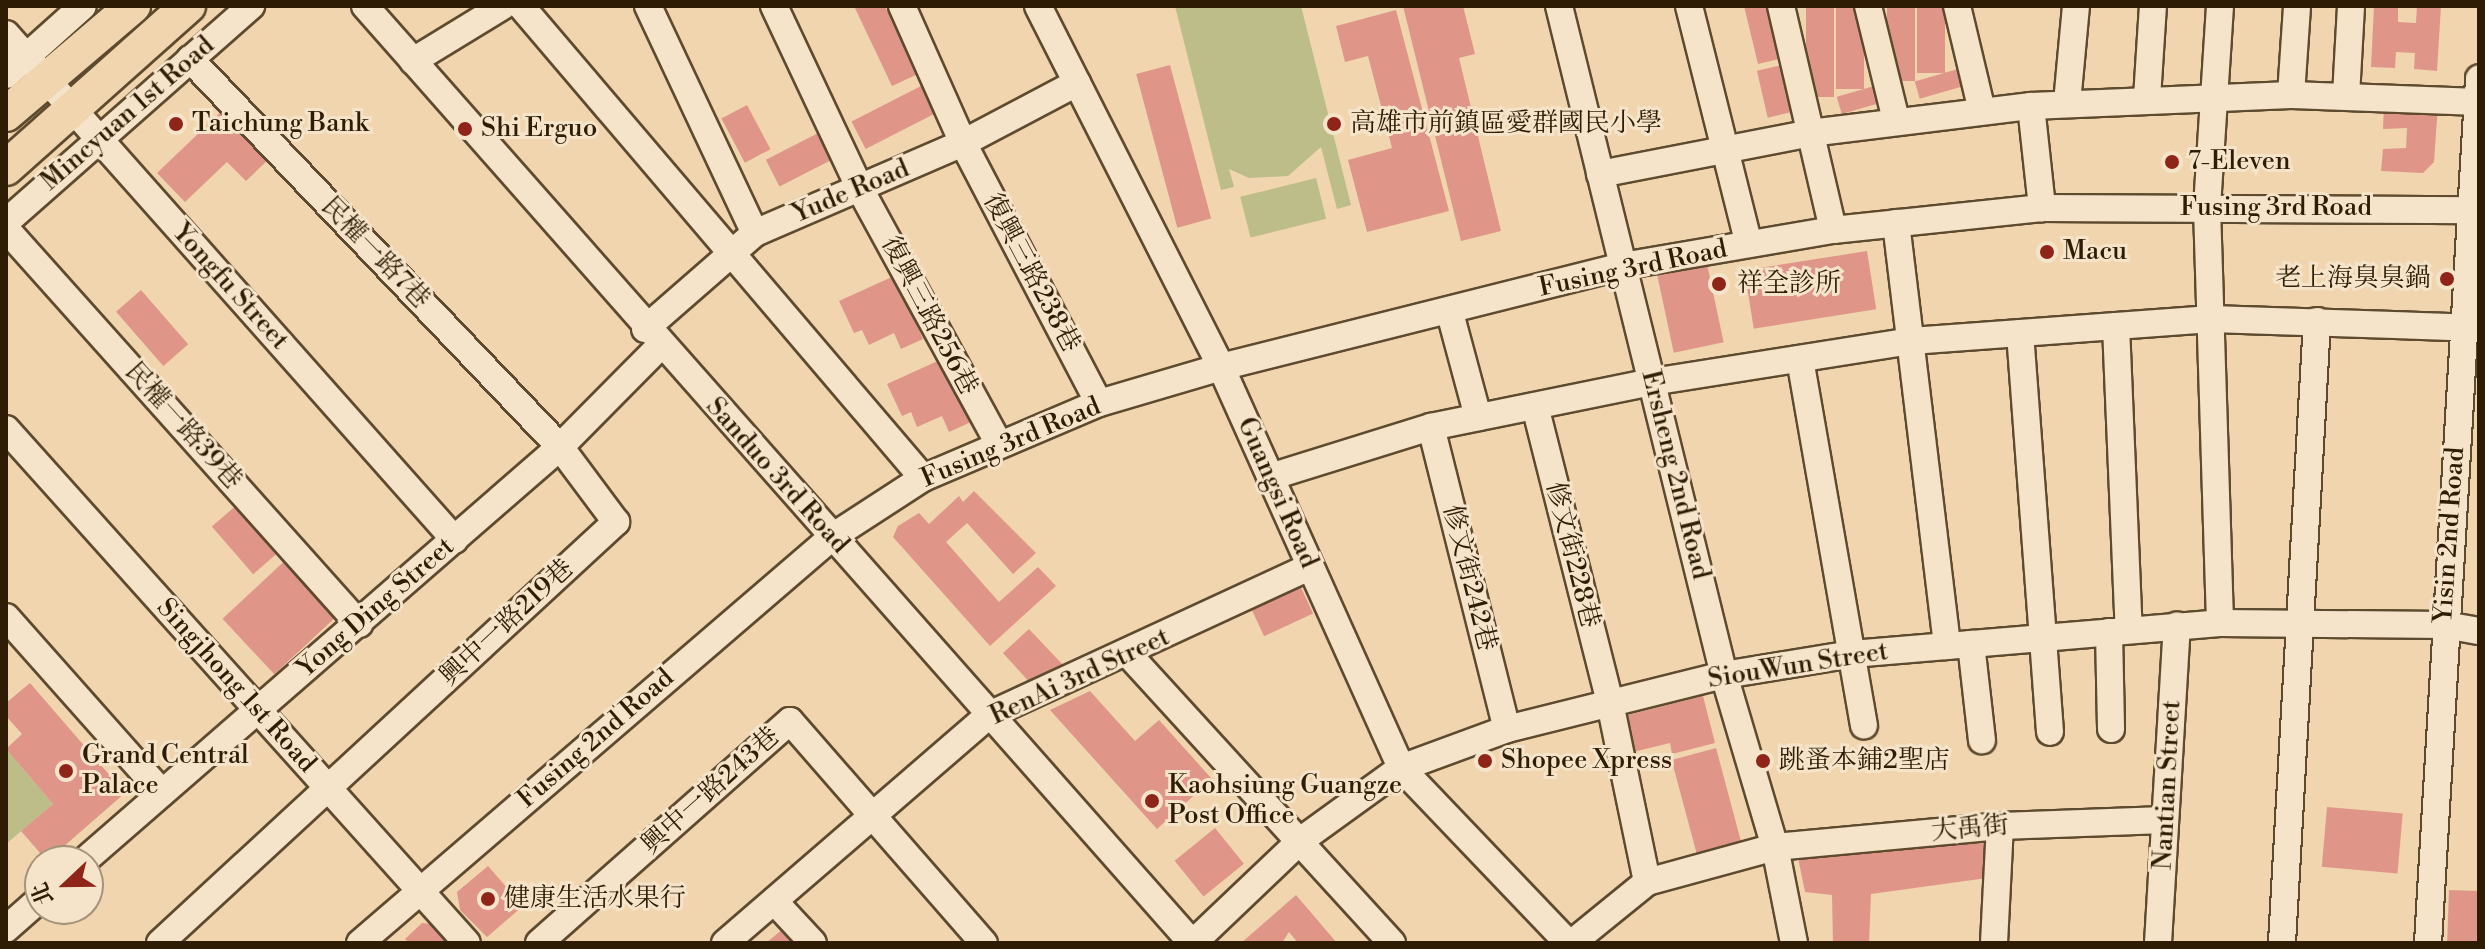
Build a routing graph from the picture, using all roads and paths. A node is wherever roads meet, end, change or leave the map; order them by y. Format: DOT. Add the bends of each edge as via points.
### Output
graph roads {
  1 [pos="83,6"];
  2 [pos="133,6"];
  3 [pos="188,6"];
  4 [pos="251,6"];
  5 [pos="365,6"];
  6 [pos="503,6"];
  7 [pos="521,6"];
  8 [pos="648,6"];
  9 [pos="774,6"];
  10 [pos="902,6"];
  11 [pos="1038,6"];
  12 [pos="1559,6"];
  13 [pos="1689,6"];
  14 [pos="1781,6"];
  15 [pos="1868,6"];
  16 [pos="1957,6"];
  17 [pos="2076,6"];
  18 [pos="2153,6"];
  19 [pos="2220,6"];
  20 [pos="2297,6"];
  21 [pos="2351,6"];
  22 [pos="6,34"];
  23 [pos="190,59"];
  24 [pos="413,61"];
  25 [pos="36,68"];
  26 [pos="6,75"];
  27 [pos="1077,83"];
  28 [pos="2479,94"];
  29 [pos="2291,95"];
  30 [pos="2213,96"];
  31 [pos="2346,96"];
  32 [pos="2147,98"];
  33 [pos="2067,103"];
  34 [pos="2031,106"];
  35 [pos="72,107"];
  36 [pos="1982,111"];
  37 [pos="6,114"];
  38 [pos="1896,120"];
  39 [pos="1810,133"];
  40 [pos="99,139"];
  41 [pos="963,143"];
  42 [pos="1723,147"];
  43 [pos="6,168"];
  44 [pos="1600,174"];
  45 [pos="860,189"];
  46 [pos="2042,208"];
  47 [pos="2207,208"];
  48 [pos="2475,210"];
  49 [pos="6,222"];
  50 [pos="1896,223"];
  51 [pos="6,229"];
  52 [pos="1833,230"];
  53 [pos="755,233"];
  54 [pos="1749,244"];
  55 [pos="730,253"];
  56 [pos="1622,266"];
  57 [pos="1450,313"];
  58 [pos="2211,319"];
  59 [pos="2317,321"];
  60 [pos="2116,326"];
  61 [pos="2471,327"];
  62 [pos="2020,333"];
  63 [pos="652,337"];
  64 [pos="1911,341"];
  65 [pos="1800,359"];
  66 [pos="1221,367"];
  67 [pos="1652,382"];
  68 [pos="1099,403"];
  69 [pos="1535,406"];
  70 [pos="1478,417"];
  71 [pos="1431,427"];
  72 [pos="6,429"];
  73 [pos="998,442"];
  74 [pos="560,447"];
  75 [pos="1270,477"];
  76 [pos="923,478"];
  77 [pos="832,537"];
  78 [pos="455,540"];
  79 [pos="1310,567"];
  80 [pos="6,617"];
  81 [pos="2220,623"];
  82 [pos="359,624"];
  83 [pos="2445,625"];
  84 [pos="2177,626"];
  85 [pos="2300,626"];
  86 [pos="2119,631"];
  87 [pos="2479,631"];
  88 [pos="2042,638"];
  89 [pos="1959,645"];
  90 [pos="1852,654"];
  91 [pos="1129,655"];
  92 [pos="1724,675"];
  93 [pos="1610,703"];
  94 [pos="258,711"];
  95 [pos="989,715"];
  96 [pos="1864,725"];
  97 [pos="1507,729"];
  98 [pos="2111,729"];
  99 [pos="2050,732"];
  100 [pos="1982,740"];
  101 [pos="1401,768"];
  102 [pos="328,788"];
  103 [pos="162,793"];
  104 [pos="873,814"];
  105 [pos="2165,820"];
  106 [pos="2000,826"];
  107 [pos="1300,841"];
  108 [pos="102,845"];
  109 [pos="1775,847"];
  110 [pos="1647,882"];
  111 [pos="420,891"];
  112 [pos="774,901"];
  113 [pos="24,913"];
  114 [pos="6,929"];
  115 [pos="160,943"];
  116 [pos="360,943"];
  117 [pos="467,943"];
  118 [pos="539,943"];
  119 [pos="725,943"];
  120 [pos="813,943"];
  121 [pos="984,943"];
  122 [pos="1193,943"];
  123 [pos="1392,943"];
  124 [pos="1570,943"];
  125 [pos="1794,943"];
  126 [pos="1994,943"];
  127 [pos="2158,943"];
  128 [pos="2282,943"];
  129 [pos="2428,943"];
  1 -- 25 [label="street"];
  2 -- 25 [label="main road"];
  3 -- 35 [label="main road, Mincyuan 1st Road"];
  4 -- 23 [label="street, Mincyuan 1st Road"];
  5 -- 24 [label="street, Sanduo 3rd Road"];
  6 -- 24 [label="street"];
  7 -- 55 [label="street"];
  8 -- 53 [label="street"];
  9 -- 45 [label="street, 復興三路256巷"];
  10 -- 41 [label="street, 復興三路238巷"];
  11 -- 27 [label="street, Guangsi Road"];
  12 -- 44 [label="street, Ersheng 2nd Road"];
  13 -- 42 [label="street"];
  14 -- 39 [label="street"];
  15 -- 38 [label="street"];
  16 -- 36 [label="street"];
  17 -- 33 [label="street"];
  18 -- 32 [label="street"];
  19 -- 30 [label="street"];
  20 -- 29 [label="street"];
  21 -- 31 [label="street"];
  22 -- 25 [label="street, Yongfu Street"];
  23 -- 40 [label="street, Mincyuan 1st Road"];
  23 -- 74 [label="street, 民權一路7巷"];
  24 -- 63 [label="street, Sanduo 3rd Road"];
  25 -- 26 [label="street"];
  25 -- 35 [label="street, Yongfu Street"];
  25 -- 37 [label="main road"];
  27 -- 41 [label="street, Yude Road"];
  27 -- 66 [label="street, Guangsi Road"];
  28 -- 31 [label="street"];
  28 -- 48 [label="street, Yisin 2nd Road"];
  29 -- 30 [label="street"];
  29 -- 31 [label="street"];
  30 -- 32 [label="street"];
  30 -- 47 [label="street"];
  32 -- 33 [label="street"];
  33 -- 34 [label="street"];
  34 -- 36 [label="street"];
  34 -- 46 [label="street"];
  35 -- 40 [label="street, Yongfu Street"];
  35 -- 43 [label="main road, Mincyuan 1st Road"];
  36 -- 38 [label="street"];
  38 -- 39 [label="street"];
  39 -- 42 [label="street"];
  39 -- 52 [label="street"];
  40 -- 49 [label="street, Mincyuan 1st Road"];
  40 -- 78 [label="street, Yongfu Street"];
  41 -- 45 [label="street, Yude Road"];
  41 -- 68 [label="street, 復興三路238巷"];
  42 -- 44 [label="street"];
  42 -- 54 [label="street"];
  44 -- 56 [label="street, Ersheng 2nd Road"];
  45 -- 53 [label="street, Yude Road"];
  45 -- 73 [label="street, 復興三路256巷"];
  46 -- 47 [label="street, Fusing 3rd Road"];
  46 -- 50 [label="street, Fusing 3rd Road"];
  47 -- 48 [label="street, Fusing 3rd Road"];
  47 -- 58 [label="street"];
  48 -- 61 [label="street, Yisin 2nd Road"];
  50 -- 52 [label="street, Fusing 3rd Road"];
  50 -- 64 [label="street"];
  51 -- 82 [label="street, 民權一路39巷"];
  52 -- 54 [label="street, Fusing 3rd Road"];
  53 -- 55 [label="street, Yude Road"];
  54 -- 56 [label="street, Fusing 3rd Road"];
  55 -- 63 [label="street, Yude Road"];
  55 -- 76 [label="street"];
  56 -- 57 [label="street, Fusing 3rd Road"];
  56 -- 67 [label="street, Ersheng 2nd Road"];
  57 -- 66 [label="street, Fusing 3rd Road"];
  57 -- 70 [label="street"];
  58 -- 59 [label="street"];
  58 -- 60 [label="street"];
  58 -- 81 [label="street"];
  59 -- 61 [label="street"];
  59 -- 85 [label="street"];
  60 -- 62 [label="street"];
  60 -- 86 [label="street"];
  61 -- 83 [label="street, Yisin 2nd Road"];
  62 -- 64 [label="street"];
  62 -- 88 [label="street"];
  63 -- 74 [label="street, Yong Ding Street"];
  63 -- 77 [label="street, Sanduo 3rd Road"];
  64 -- 65 [label="street"];
  64 -- 89 [label="street"];
  65 -- 67 [label="street"];
  65 -- 90 [label="street"];
  66 -- 68 [label="street, Fusing 3rd Road"];
  66 -- 75 [label="street, Guangsi Road"];
  67 -- 69 [label="street"];
  67 -- 92 [label="street, Ersheng 2nd Road"];
  68 -- 73 [label="street, Fusing 3rd Road"];
  69 -- 70 [label="street"];
  69 -- 93 [label="street, 修文街228巷"];
  70 -- 71 [label="street"];
  71 -- 75 [label="street"];
  71 -- 97 [label="street, 修文街242巷"];
  72 -- 94 [label="street, Singjhong 1st Road"];
  73 -- 76 [label="street, Fusing 3rd Road"];
  74 -- 78 [label="street, Yong Ding Street"];
  74 -- 102 [label="street, 興中一路219巷" via="616,522"];
  75 -- 79 [label="street, Guangsi Road"];
  76 -- 77 [label="street, Fusing 3rd Road"];
  77 -- 95 [label="street, Sanduo 3rd Road"];
  77 -- 111 [label="street, Fusing 2nd Road"];
  78 -- 82 [label="street, Yong Ding Street"];
  79 -- 91 [label="street, RenAi 3rd Street"];
  79 -- 101 [label="street, Guangsi Road"];
  80 -- 103 [label="street"];
  81 -- 84 [label="street, SiouWun Street"];
  81 -- 85 [label="street, SiouWun Street"];
  82 -- 94 [label="street, Yong Ding Street"];
  83 -- 85 [label="street, SiouWun Street"];
  83 -- 87 [label="street, SiouWun Street"];
  83 -- 129 [label="street, Yisin 2nd Road"];
  84 -- 86 [label="street, SiouWun Street"];
  84 -- 105 [label="street, Nantian Street"];
  85 -- 128 [label="street"];
  86 -- 88 [label="street, SiouWun Street"];
  86 -- 98 [label="street"];
  88 -- 89 [label="street, SiouWun Street"];
  88 -- 99 [label="street"];
  89 -- 90 [label="street, SiouWun Street"];
  89 -- 100 [label="street"];
  90 -- 92 [label="street, SiouWun Street"];
  90 -- 96 [label="street"];
  91 -- 95 [label="street, RenAi 3rd Street"];
  91 -- 107 [label="street"];
  92 -- 93 [label="street, SiouWun Street"];
  92 -- 109 [label="street, Ersheng 2nd Road"];
  93 -- 97 [label="street, SiouWun Street"];
  93 -- 110 [label="street, 修文街228巷"];
  94 -- 102 [label="street, Singjhong 1st Road"];
  94 -- 103 [label="street, Yong Ding Street"];
  95 -- 104 [label="street, RenAi 3rd Street"];
  95 -- 122 [label="street, Sanduo 3rd Road"];
  97 -- 101 [label="street, SiouWun Street"];
  101 -- 107 [label="street, SiouWun Street"];
  101 -- 124 [label="street, Guangsi Road"];
  102 -- 111 [label="street, Singjhong 1st Road"];
  102 -- 115 [label="street"];
  103 -- 108 [label="street, Yong Ding Street"];
  104 -- 112 [label="street, RenAi 3rd Street"];
  104 -- 118 [label="street, 興中一路243巷" via="790,721"];
  104 -- 121 [label="street"];
  105 -- 106 [label="street, 大禹街"];
  105 -- 127 [label="street, Nantian Street"];
  106 -- 109 [label="street, 大禹街"];
  106 -- 126 [label="street"];
  107 -- 122 [label="street, SiouWun Street"];
  107 -- 123 [label="street"];
  109 -- 110 [label="street, 大禹街"];
  109 -- 125 [label="street, Ersheng 2nd Road"];
  110 -- 124 [label="street"];
  111 -- 116 [label="street, Fusing 2nd Road"];
  111 -- 117 [label="street, Singjhong 1st Road"];
  112 -- 119 [label="street, RenAi 3rd Street"];
  112 -- 120 [label="street"];
  113 -- 114 [label="street"];
}
